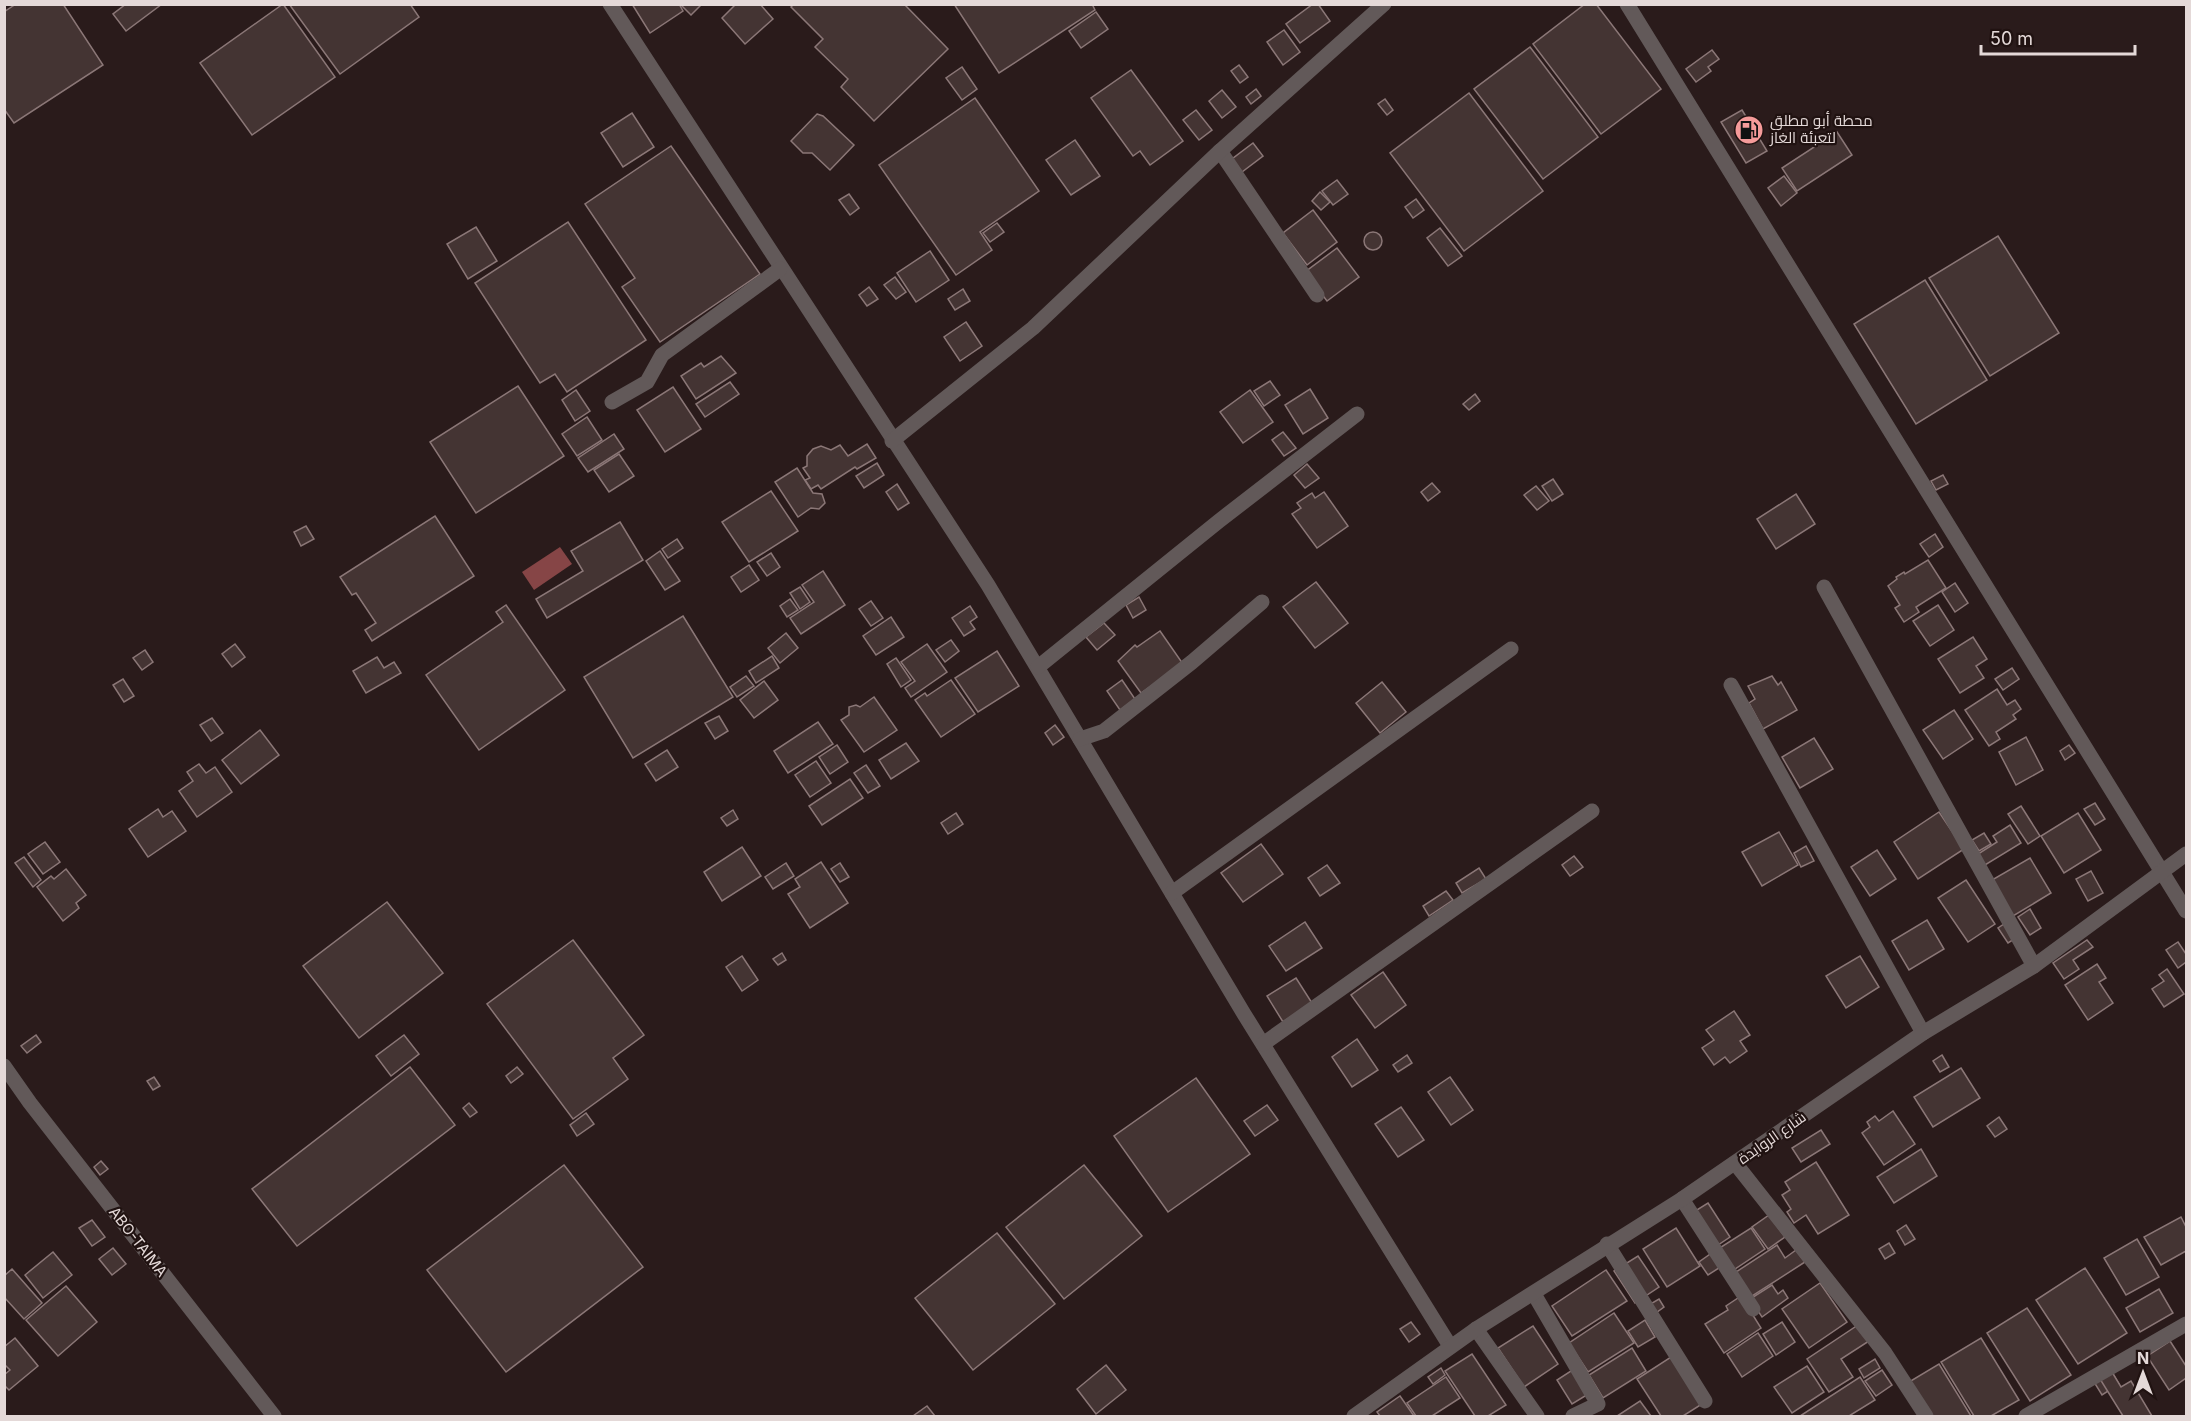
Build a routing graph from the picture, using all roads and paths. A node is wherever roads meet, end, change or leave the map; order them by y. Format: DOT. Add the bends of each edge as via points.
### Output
graph roads {
  1 [pos="610,4"];
  2 [pos="1384,4"];
  3 [pos="1627,4"];
  4 [pos="1220,151"];
  5 [pos="780,269"];
  6 [pos="1317,295"];
  7 [pos="612,402"];
  8 [pos="1357,414"];
  9 [pos="892,441"];
  10 [pos="1824,587"];
  11 [pos="1262,602"];
  12 [pos="1511,649"];
  13 [pos="1038,668"];
  14 [pos="1731,685"];
  15 [pos="1080,739"];
  16 [pos="1592,812"];
  17 [pos="2187,854"];
  18 [pos="2161,872"];
  19 [pos="1172,893"];
  20 [pos="2187,910"];
  21 [pos="2034,966"];
  22 [pos="1923,1033"];
  23 [pos="1263,1044"];
  24 [pos="4,1066"];
  25 [pos="1735,1163"];
  26 [pos="1682,1199"];
  27 [pos="1607,1244"];
  28 [pos="1534,1294"];
  29 [pos="1753,1309"];
  30 [pos="2187,1324"];
  31 [pos="1476,1329"];
  32 [pos="1450,1346"];
  33 [pos="1705,1401"];
  34 [pos="274,1416"];
  35 [pos="1354,1416"];
  36 [pos="1537,1416"];
  37 [pos="1573,1416"];
  38 [pos="1926,1416"];
  39 [pos="2026,1416"];
  1 -- 5 [label="street"];
  2 -- 4 [label="street"];
  3 -- 18 [label="street"];
  4 -- 6 [label="street"];
  4 -- 9 [label="street" via="1033,328"];
  5 -- 7 [label="street" via="662,355 647,382"];
  5 -- 9 [label="street"];
  8 -- 13 [label="street"];
  9 -- 13 [label="street"];
  10 -- 21 [label="street"];
  11 -- 15 [label="street" via="1104,731"];
  12 -- 19 [label="street"];
  13 -- 15 [label="street"];
  14 -- 22 [label="street"];
  15 -- 19 [label="street"];
  16 -- 23 [label="street"];
  17 -- 18 [label="street, شارع الروايدة"];
  18 -- 20 [label="street"];
  18 -- 21 [label="street, شارع الروايدة"];
  19 -- 23 [label="street"];
  21 -- 22 [label="street, شارع الروايدة"];
  22 -- 25 [label="street, شارع الروايدة"];
  23 -- 32 [label="street"];
  24 -- 34 [label="street, ABO-TAIMA"];
  25 -- 26 [label="street, شارع الروايدة"];
  25 -- 38 [label="street" via="1884,1353"];
  26 -- 27 [label="street, شارع الروايدة"];
  26 -- 29 [label="street"];
  27 -- 28 [label="street, شارع الروايدة"];
  27 -- 33 [label="street"];
  28 -- 31 [label="street, شارع الروايدة"];
  28 -- 37 [label="street" via="1598,1404"];
  30 -- 39 [label="street"];
  31 -- 32 [label="street, شارع الروايدة"];
  31 -- 36 [label="street"];
  32 -- 35 [label="street, شارع الروايدة"];
}
